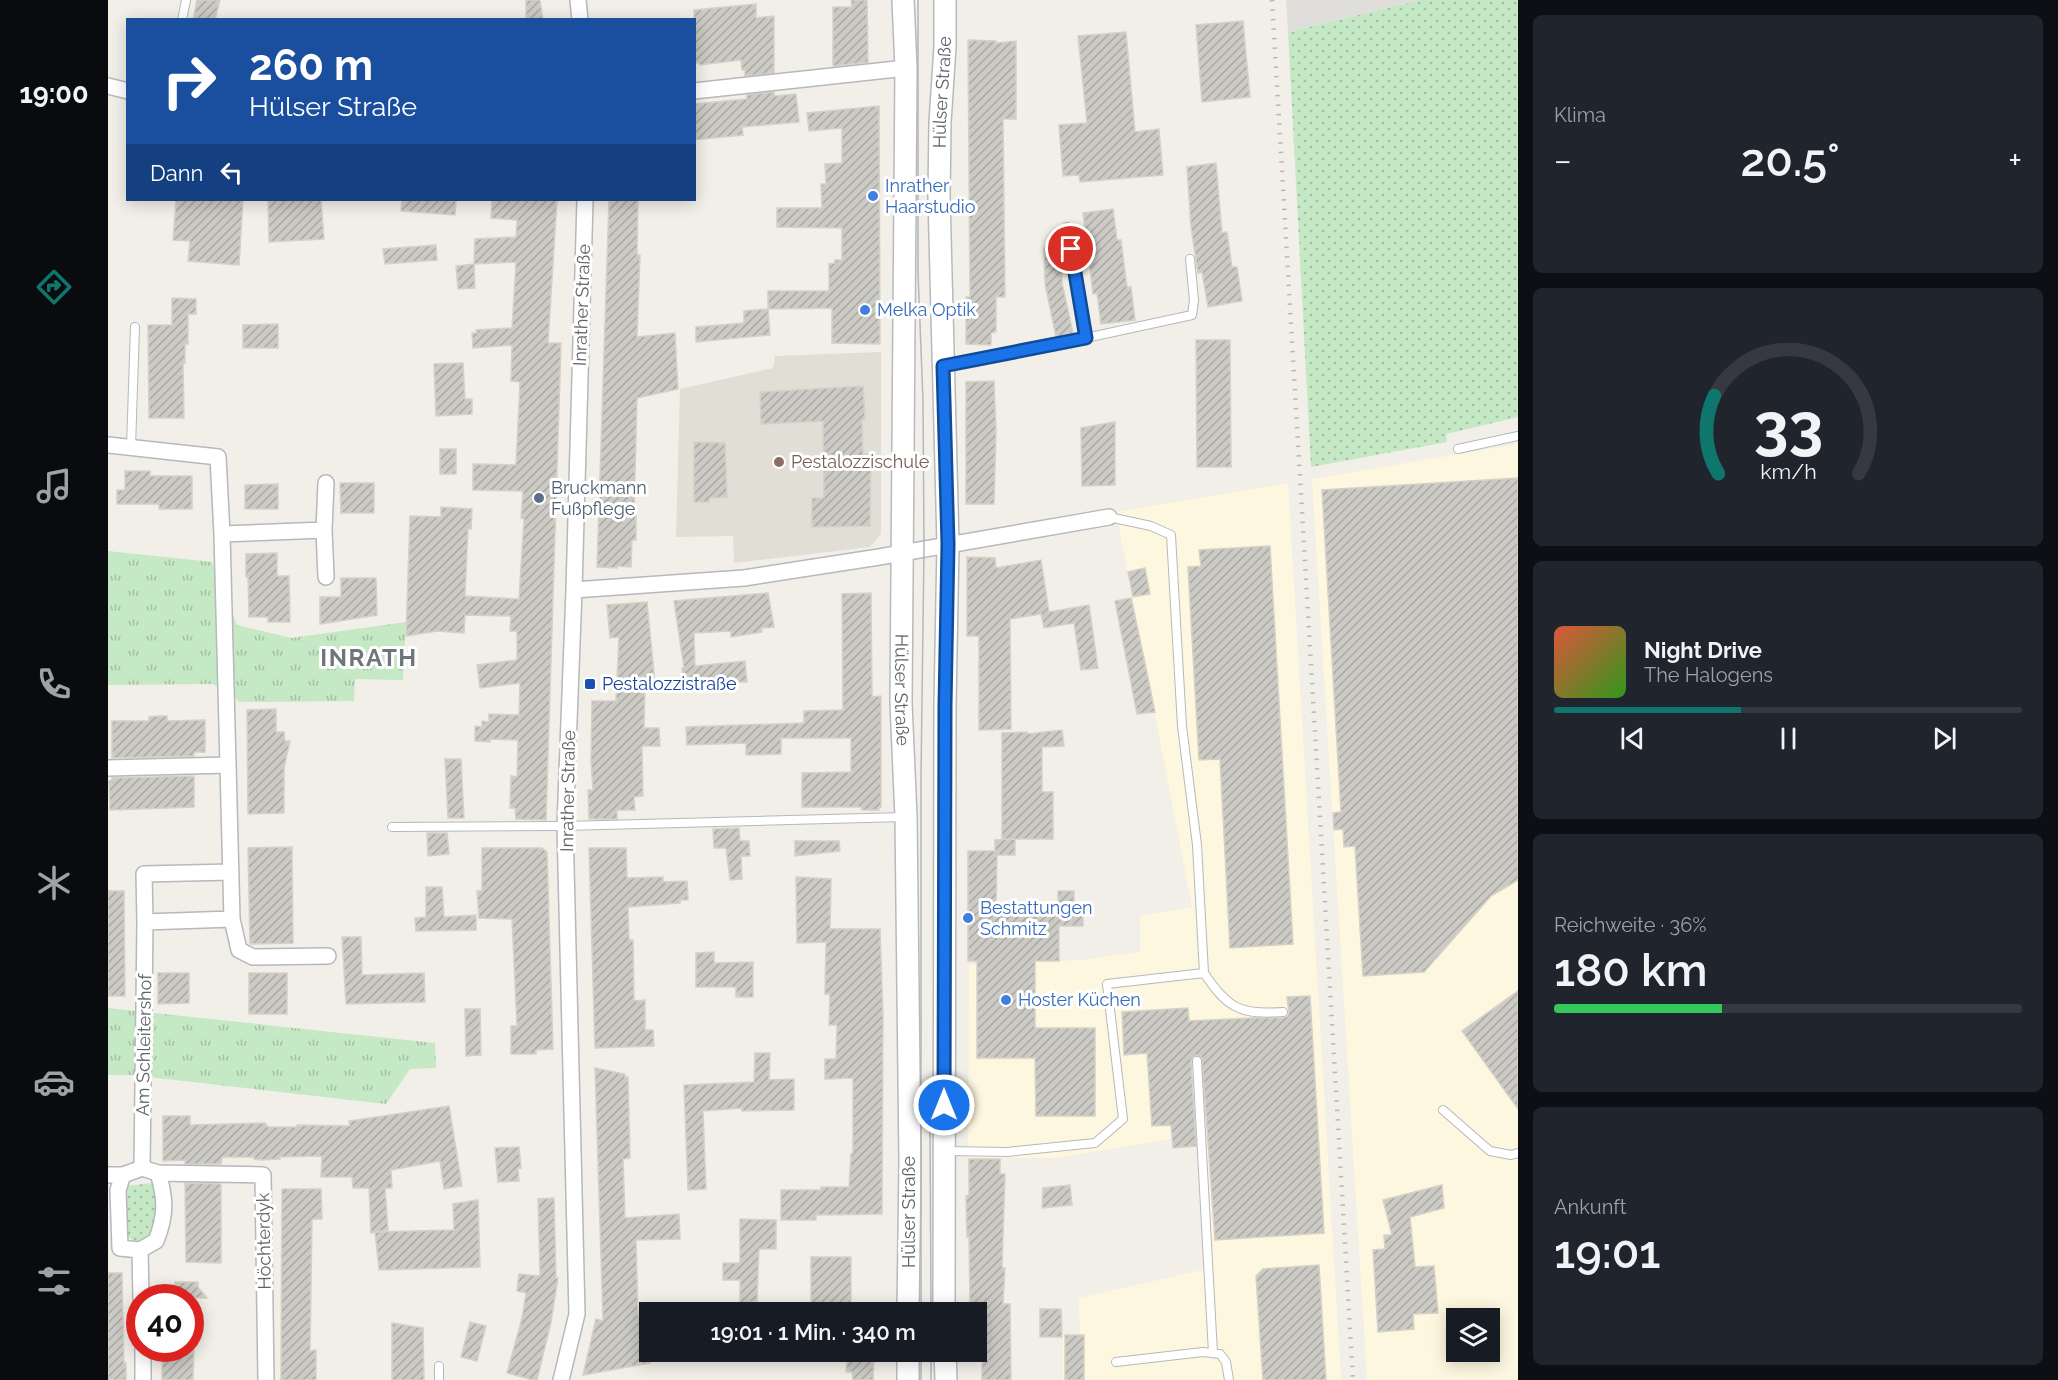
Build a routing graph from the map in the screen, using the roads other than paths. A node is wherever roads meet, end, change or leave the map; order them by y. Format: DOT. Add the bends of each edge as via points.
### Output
graph roads {
  1 [pos="186,0"];
  2 [pos="578,0"];
  3 [pos="903,0"];
  4 [pos="945,0"];
  5 [pos="182,18"];
  6 [pos="580,18"];
  7 [pos="906,68"];
  8 [pos="108,86"];
  9 [pos="126,90"];
  10 [pos="696,91"];
  11 [pos="585,201"];
  12 [pos="1067,227"];
  13 [pos="1190,259"];
  14 [pos="135,327"];
  15 [pos="1086,338"];
  16 [pos="943,366"];
  17 [pos="1518,436"];
  18 [pos="108,445"];
  19 [pos="132,447"];
  20 [pos="1458,449"];
  21 [pos="326,483"];
  22 [pos="1109,517"];
  23 [pos="324,530"];
  24 [pos="222,534"];
  25 [pos="948,544"];
  26 [pos="903,553"];
  27 [pos="326,577"];
  28 [pos="574,590"];
  29 [pos="228,765"];
  30 [pos="108,768"];
  31 [pos="906,817"];
  32 [pos="566,826"];
  33 [pos="392,827"];
  34 [pos="231,872"];
  35 [pos="232,919"];
  36 [pos="145,922"];
  37 [pos="328,956"];
  38 [pos="1204,973"];
  39 [pos="1283,1012"];
  40 [pos="1197,1061"];
  41 [pos="1443,1110"];
  42 [pos="944,1151"];
  43 [pos="1518,1153"];
  44 [pos="142,1168"];
  45 [pos="158,1173"];
  46 [pos="116,1175"];
  47 [pos="114,1248"];
  48 [pos="140,1250"];
  49 [pos="141,1284"];
  50 [pos="908,1302"];
  51 [pos="944,1302"];
  52 [pos="1213,1353"];
  53 [pos="143,1362"];
  54 [pos="908,1362"];
  55 [pos="945,1362"];
  56 [pos="1116,1362"];
  57 [pos="439,1366"];
  58 [pos="143,1380"];
  59 [pos="266,1380"];
  60 [pos="440,1380"];
  61 [pos="561,1380"];
  62 [pos="908,1380"];
  63 [pos="946,1380"];
  64 [pos="1229,1380"];
  1 -- 5 [label="lane"];
  2 -- 6 [label="street"];
  3 -- 7 [label="street, Hülser Straße"];
  4 -- 16 [label="street, Hülser Straße" via="939,197"];
  7 -- 10 [label="street, Hülser Straße"];
  7 -- 26 [label="street, Hülser Straße"];
  8 -- 9 [label="street"];
  11 -- 28 [label="street, Inrather Straße"];
  12 -- 15 [label="lane"];
  13 -- 15 [label="lane" via="1192,315"];
  14 -- 19 [label="lane"];
  15 -- 16 [label="lane"];
  16 -- 25 [label="street, Hülser Straße"];
  17 -- 20 [label="lane"];
  18 -- 19 [label="street"];
  19 -- 24 [label="street" via="218,456"];
  21 -- 23 [label="street"];
  22 -- 25 [label="street"];
  22 -- 38 [label="lane" via="1151,526 1171,535 1182,726 1197,845"];
  23 -- 24 [label="street"];
  23 -- 27 [label="street"];
  24 -- 29 [label="street"];
  25 -- 26 [label="street"];
  25 -- 42 [label="street, Hülser Straße"];
  26 -- 28 [label="street" via="744,578"];
  26 -- 31 [label="street, Hülser Straße" via="901,703"];
  28 -- 32 [label="street, Inrather Straße"];
  29 -- 30 [label="street"];
  29 -- 34 [label="street"];
  31 -- 32 [label="lane"];
  31 -- 50 [label="street, Hülser Straße"];
  32 -- 33 [label="lane"];
  32 -- 61 [label="street, Inrather Straße" via="577,1314"];
  34 -- 35 [label="street"];
  34 -- 36 [label="street, Am Schleitershof" via="144,874"];
  35 -- 36 [label="street"];
  35 -- 37 [label="street" via="239,950 253,957"];
  36 -- 44 [label="street, Am Schleitershof"];
  38 -- 39 [label="lane" via="1218,994 1233,1006 1256,1014"];
  38 -- 42 [label="lane" via="1107,984 1123,1119 1095,1143 1007,1152"];
  40 -- 52 [label="lane"];
  41 -- 43 [label="lane" via="1490,1151"];
  42 -- 51 [label="street, Hülser Straße"];
  44 -- 45 [label="street, Höchterdyk"];
  44 -- 46 [label="street"];
  45 -- 48 [label="street" via="164,1192 164,1221 156,1241"];
  45 -- 59 [label="street, Höchterdyk" via="263,1175"];
  46 -- 47 [label="street"];
  47 -- 48 [label="street"];
  48 -- 49 [label="street"];
  52 -- 56 [label="lane"];
  52 -- 64 [label="lane" via="1220,1353 1226,1362"];
  53 -- 58 [label="street"];
  54 -- 62 [label="street"];
  55 -- 63 [label="street"];
  57 -- 60 [label="lane"];
}
